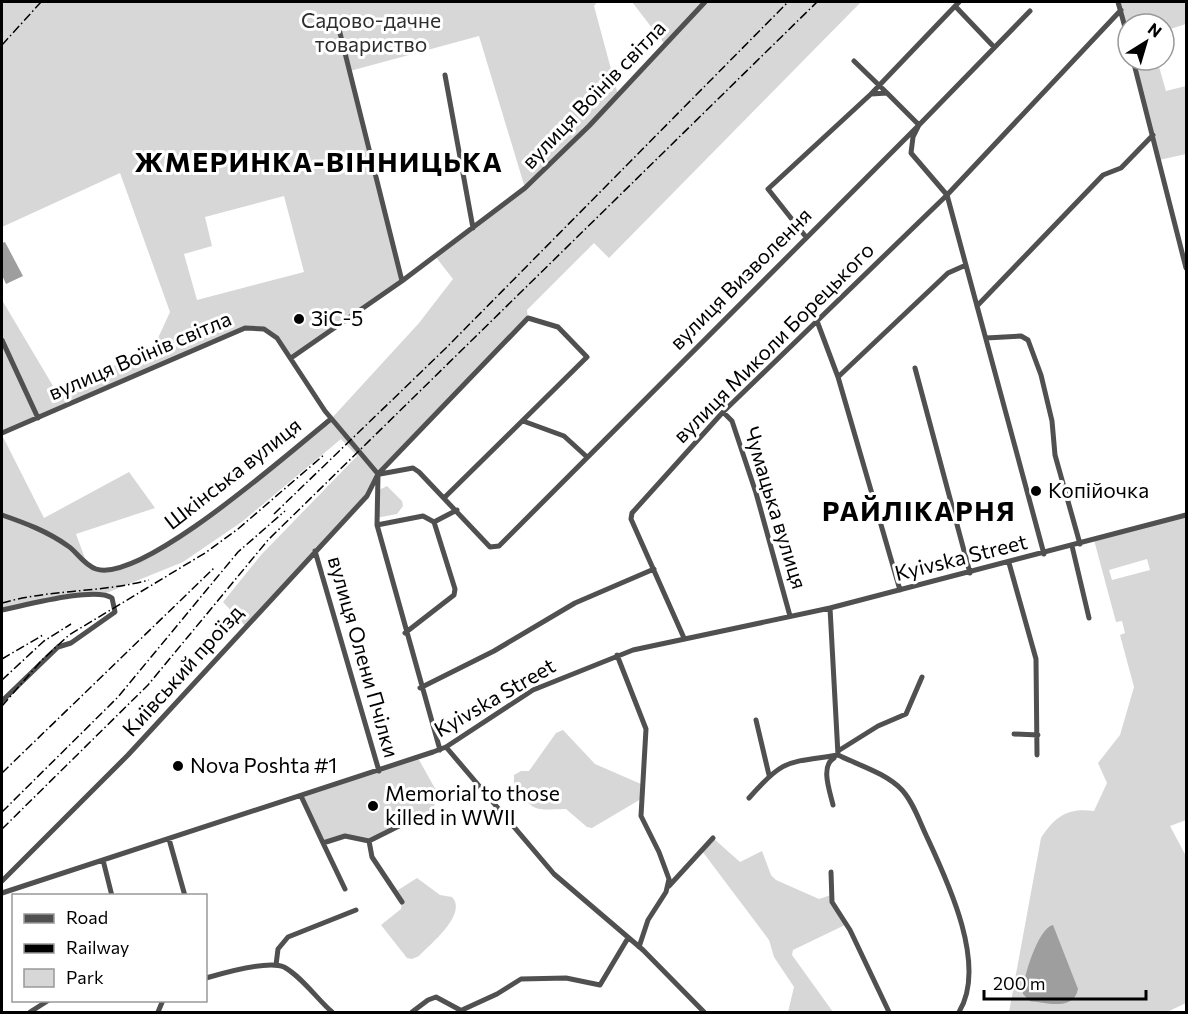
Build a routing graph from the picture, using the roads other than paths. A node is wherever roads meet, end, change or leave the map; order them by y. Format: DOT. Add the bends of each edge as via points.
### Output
graph roads {
  1 [pos="705,2"];
  2 [pos="1118,2"];
  3 [pos="956,3"];
  4 [pos="1121,10"];
  5 [pos="1030,11"];
  6 [pos="338,25"];
  7 [pos="994,47"];
  8 [pos="854,61"];
  9 [pos="1136,72"];
  10 [pos="445,75"];
  11 [pos="879,86"];
  12 [pos="886,93"];
  13 [pos="871,94"];
  14 [pos="919,125"];
  15 [pos="1153,135"];
  16 [pos="947,195"];
  17 [pos="473,228"];
  18 [pos="806,237"];
  19 [pos="966,266"];
  20 [pos="1186,268"];
  21 [pos="402,281"];
  22 [pos="977,306"];
  23 [pos="817,321"];
  24 [pos="986,338"];
  25 [pos="2,340"];
  26 [pos="291,358"];
  27 [pos="915,368"];
  28 [pos="838,377"];
  29 [pos="723,412"];
  30 [pos="38,417"];
  31 [pos="331,419"];
  32 [pos="523,421"];
  33 [pos="2,433"];
  34 [pos="587,457"];
  35 [pos="378,474"];
  36 [pos="445,497"];
  37 [pos="457,510"];
  38 [pos="2,515"];
  39 [pos="1186,515"];
  40 [pos="434,522"];
  41 [pos="377,525"];
  42 [pos="1080,544"];
  43 [pos="1072,546"];
  44 [pos="315,551"];
  45 [pos="1044,554"];
  46 [pos="1009,563"];
  47 [pos="654,569"];
  48 [pos="970,573"];
  49 [pos="900,590"];
  50 [pos="830,608"];
  51 [pos="2,610"];
  52 [pos="790,616"];
  53 [pos="1089,618"];
  54 [pos="405,633"];
  55 [pos="684,638"];
  56 [pos="617,655"];
  57 [pos="922,677"];
  58 [pos="420,688"];
  59 [pos="2,701"];
  60 [pos="756,720"];
  61 [pos="1014,734"];
  62 [pos="1038,735"];
  63 [pos="446,747"];
  64 [pos="440,750"];
  65 [pos="838,753"];
  66 [pos="1037,755"];
  67 [pos="379,771"];
  68 [pos="769,775"];
  69 [pos="301,796"];
  70 [pos="749,798"];
  71 [pos="833,806"];
  72 [pos="399,826"];
  73 [pos="713,838"];
  74 [pos="169,839"];
  75 [pos="369,841"];
  76 [pos="322,843"];
  77 [pos="103,860"];
  78 [pos="831,872"];
  79 [pos="2,881"];
  80 [pos="668,888"];
  81 [pos="345,889"];
  82 [pos="2,893"];
  83 [pos="112,894"];
  84 [pos="184,894"];
  85 [pos="402,902"];
  86 [pos="356,910"];
  87 [pos="628,938"];
  88 [pos="639,947"];
  89 [pos="276,965"];
  90 [pos="207,978"];
  91 [pos="45,1002"];
  92 [pos="462,1011"];
  93 [pos="30,1012"];
  94 [pos="332,1012"];
  95 [pos="412,1012"];
  96 [pos="704,1012"];
  97 [pos="889,1012"];
  98 [pos="959,1012"];
  1 -- 17 [label="street, вулиця Воїнів світла" via="559,157"];
  2 -- 4 [label="street"];
  3 -- 7 [label="street"];
  3 -- 11 [label="street"];
  4 -- 16 [label="street, вулиця Миколи Борецького"];
  5 -- 7 [label="street"];
  6 -- 21 [label="street"];
  7 -- 14 [label="street"];
  8 -- 11 [label="street"];
  9 -- 15 [label="street"];
  10 -- 17 [label="street"];
  11 -- 12 [label="street"];
  11 -- 13 [label="street"];
  12 -- 13 [label="street"];
  12 -- 14 [label="street"];
  13 -- 18 [label="street" via="768,189"];
  14 -- 16 [label="street" via="911,153"];
  14 -- 18 [label="street, вулиця Визволення"];
  15 -- 20 [label="street"];
  15 -- 22 [label="street" via="1121,168 1103,175"];
  16 -- 19 [label="street"];
  16 -- 23 [label="street, вулиця Миколи Борецького"];
  17 -- 21 [label="street, вулиця Воїнів світла"];
  18 -- 34 [label="street, вулиця Визволення"];
  19 -- 22 [label="street"];
  19 -- 28 [label="street" via="948,273"];
  21 -- 26 [label="street, вулиця Воїнів світла"];
  22 -- 24 [label="street"];
  23 -- 28 [label="street"];
  23 -- 29 [label="street, вулиця Миколи Борецького"];
  24 -- 42 [label="street" via="1021,336 1028,340 1041,375 1055,455"];
  24 -- 45 [label="street"];
  25 -- 30 [label="street"];
  26 -- 30 [label="street, вулиця Воїнів світла" via="273,334 250,327"];
  26 -- 31 [label="street"];
  27 -- 48 [label="street"];
  28 -- 49 [label="street"];
  29 -- 47 [label="street, вулиця Миколи Борецького" via="632,513 631,519"];
  29 -- 52 [label="street, Чумацька вулиця" via="732,421 756,493"];
  30 -- 33 [label="street, вулиця Воїнів світла"];
  31 -- 35 [label="street"];
  31 -- 38 [label="street, Шкінська вулиця" via="180,537 113,569 100,570 87,564 50,535"];
  32 -- 34 [label="street" via="564,436"];
  32 -- 35 [label="street, Київський проїзд" via="587,357 558,327 528,318"];
  32 -- 36 [label="street"];
  34 -- 37 [label="street, вулиця Визволення" via="495,548"];
  35 -- 36 [label="street, вулиця Визволення" via="413,468"];
  35 -- 41 [label="street"];
  35 -- 44 [label="street, Київський проїзд" via="366,496"];
  36 -- 37 [label="street, вулиця Визволення"];
  37 -- 40 [label="street"];
  39 -- 42 [label="street, Kyivska Street"];
  40 -- 41 [label="street" via="423,516"];
  40 -- 54 [label="street" via="454,595"];
  41 -- 54 [label="street"];
  42 -- 43 [label="street, Kyivska Street"];
  43 -- 45 [label="street, Kyivska Street"];
  43 -- 53 [label="street"];
  44 -- 67 [label="street, вулиця Олени Пчілки"];
  44 -- 79 [label="street, Київський проїзд" via="128,755"];
  45 -- 46 [label="street, Kyivska Street"];
  46 -- 48 [label="street, Kyivska Street"];
  46 -- 62 [label="street" via="1036,659"];
  47 -- 55 [label="street"];
  47 -- 58 [label="street" via="575,603 494,651"];
  48 -- 49 [label="street, Kyivska Street"];
  49 -- 50 [label="street, Kyivska Street"];
  50 -- 52 [label="street, Kyivska Street"];
  50 -- 65 [label="street"];
  51 -- 59 [label="street" via="65,597 104,594 112,598 116,612 71,643 58,647"];
  52 -- 55 [label="street, Kyivska Street"];
  54 -- 58 [label="street"];
  55 -- 56 [label="street, Kyivska Street"];
  56 -- 63 [label="street, Kyivska Street" via="533,690"];
  56 -- 80 [label="street" via="645,724 641,813 666,868"];
  57 -- 65 [label="street" via="906,714 878,726"];
  58 -- 64 [label="street"];
  60 -- 68 [label="street"];
  61 -- 62 [label="street"];
  62 -- 66 [label="street"];
  63 -- 64 [label="street, Kyivska Street"];
  63 -- 87 [label="street" via="554,874"];
  64 -- 67 [label="street, Kyivska Street"];
  65 -- 68 [label="street" via="791,762"];
  65 -- 71 [label="street" via="826,767"];
  65 -- 98 [label="street" via="888,779 902,791 934,853 967,952 968,989"];
  67 -- 69 [label="street, Kyivska Street"];
  68 -- 70 [label="street"];
  69 -- 74 [label="street, Kyivska Street"];
  69 -- 76 [label="street"];
  72 -- 75 [label="street"];
  73 -- 80 [label="street"];
  74 -- 77 [label="street, Kyivska Street"];
  74 -- 84 [label="street"];
  75 -- 76 [label="street" via="345,836"];
  75 -- 85 [label="street" via="372,857"];
  76 -- 81 [label="street"];
  77 -- 82 [label="street, Kyivska Street"];
  77 -- 83 [label="street"];
  78 -- 97 [label="street" via="832,902 850,930"];
  80 -- 88 [label="street" via="648,920"];
  86 -- 89 [label="street" via="288,937 278,949"];
  87 -- 88 [label="street"];
  87 -- 92 [label="street" via="600,985 566,978 521,979"];
  88 -- 96 [label="street"];
  89 -- 90 [label="street"];
  89 -- 94 [label="street" via="291,972"];
  91 -- 93 [label="street"];
  92 -- 95 [label="street" via="436,997"];
}
